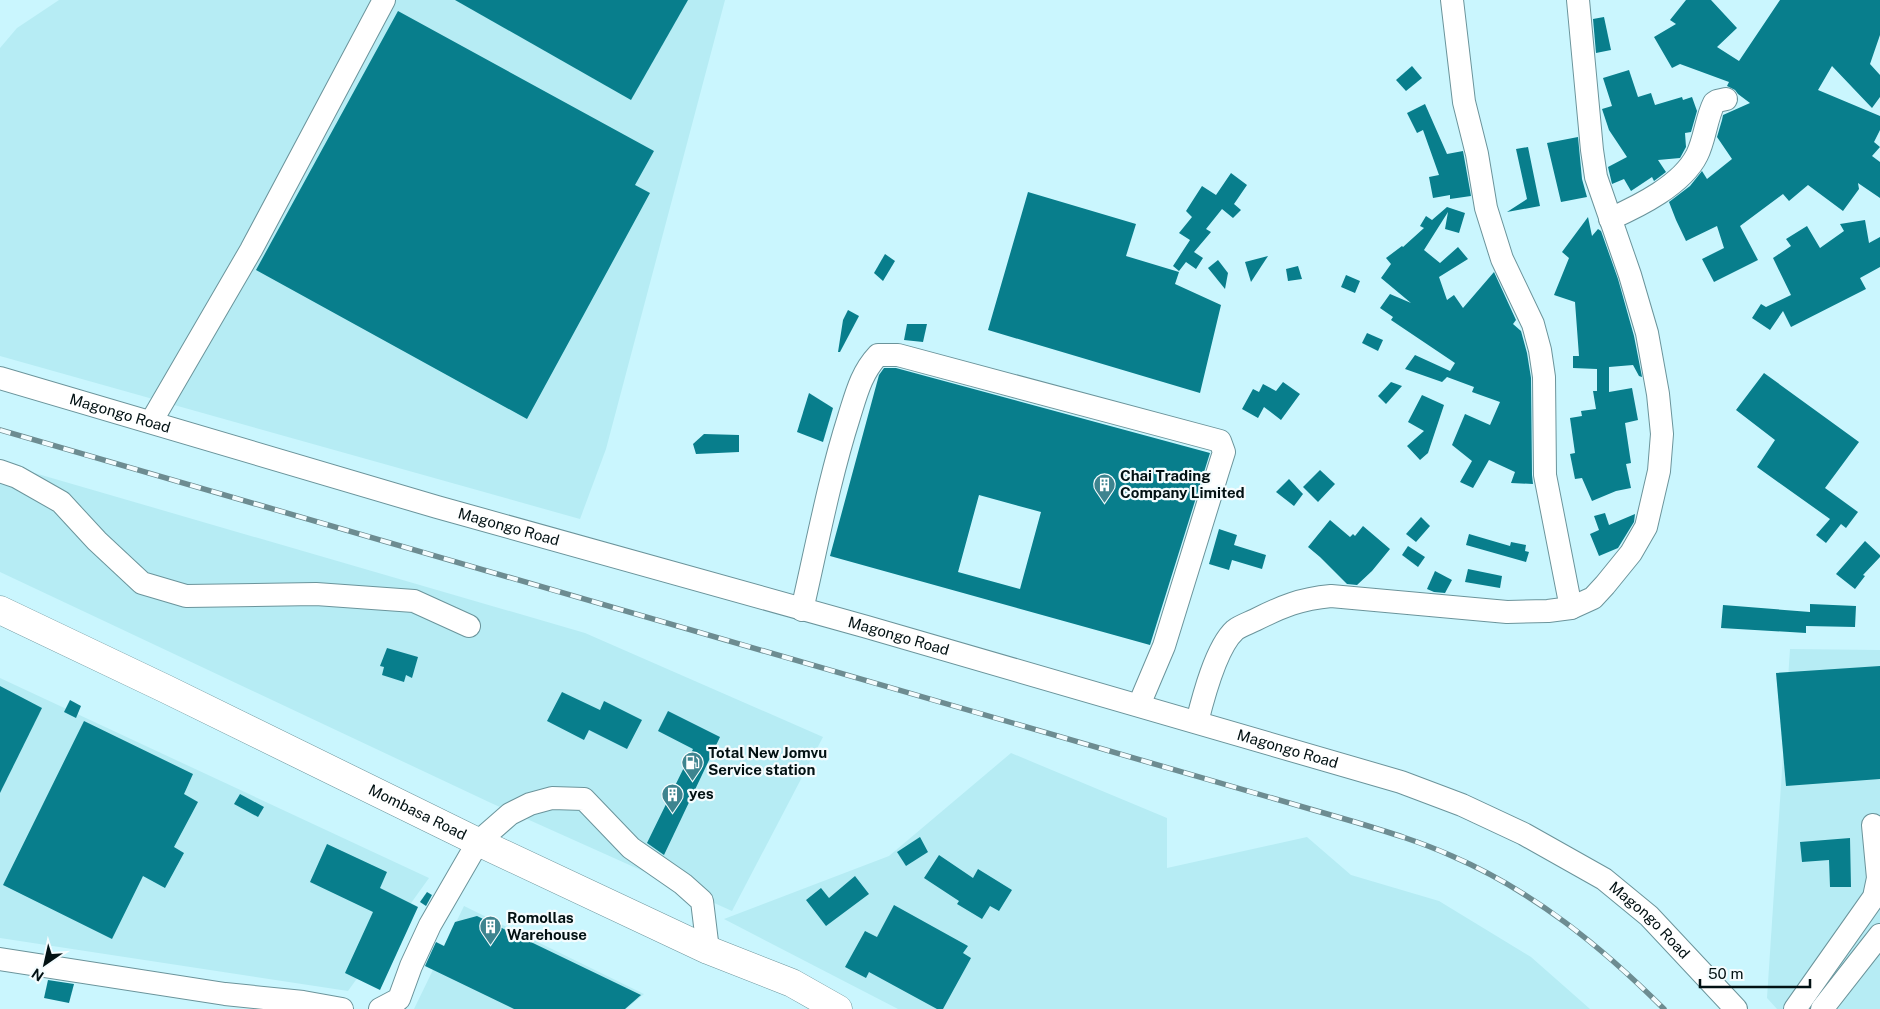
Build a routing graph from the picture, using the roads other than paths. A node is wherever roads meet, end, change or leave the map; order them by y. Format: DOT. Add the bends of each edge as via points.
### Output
graph roads {
  1 [pos="384,0"];
  2 [pos="1452,0"];
  3 [pos="1578,0"];
  4 [pos="1726,99"];
  5 [pos="1610,219"];
  6 [pos="0,378"];
  7 [pos="151,422"];
  8 [pos="0,471"];
  9 [pos="1571,608"];
  10 [pos="0,610"];
  11 [pos="802,610"];
  12 [pos="469,626"];
  13 [pos="1139,705"];
  14 [pos="1196,722"];
  15 [pos="1873,824"];
  16 [pos="478,842"];
  17 [pos="1880,935"];
  18 [pos="708,950"];
  19 [pos="0,959"];
  20 [pos="342,1009"];
  21 [pos="380,1009"];
  22 [pos="838,1009"];
  23 [pos="1736,1009"];
  24 [pos="1794,1009"];
  25 [pos="1822,1009"];
  1 -- 7 [label="street" via="251,250"];
  2 -- 9 [label="street" via="1464,102 1486,208 1502,259 1533,324 1540,350 1544,377 1545,474"];
  3 -- 5 [label="street" via="1592,150 1598,187"];
  4 -- 5 [label="street" via="1712,106 1696,156 1680,178"];
  5 -- 9 [label="street" via="1647,333 1662,434 1660,472 1646,527 1631,553 1592,598"];
  6 -- 7 [label="street, Magongo Road"];
  7 -- 11 [label="street, Magongo Road"];
  8 -- 12 [label="street" via="61,502 142,583 186,596 316,594 414,601"];
  9 -- 14 [label="street" via="1507,612 1331,596 1288,604 1235,630 1230,636 1218,657"];
  10 -- 16 [label="highway, Mombasa Road"];
  11 -- 13 [label="street, Magongo Road"];
  11 -- 13 [label="street" via="836,458 862,378 878,355 898,355 1220,441 1224,452 1164,646"];
  13 -- 14 [label="street, Magongo Road"];
  14 -- 23 [label="street, Magongo Road" via="1401,782 1462,804 1524,834 1604,879 1649,916"];
  15 -- 24 [label="street" via="1878,878 1874,897"];
  16 -- 18 [label="highway, Mombasa Road"];
  16 -- 18 [label="street" via="510,814 530,804 552,798 584,799 631,848 702,901"];
  16 -- 21 [label="street" via="430,925 399,999"];
  17 -- 25 [label="street"];
  18 -- 22 [label="highway, Mombasa Road" via="792,983"];
  19 -- 20 [label="street"];
}
